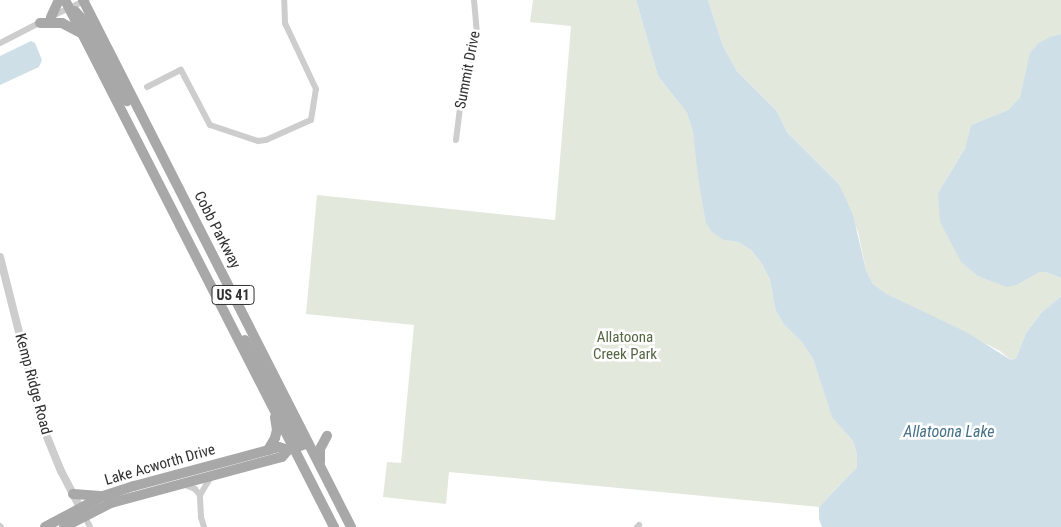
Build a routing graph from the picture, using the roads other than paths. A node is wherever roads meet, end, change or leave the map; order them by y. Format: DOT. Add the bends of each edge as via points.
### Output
graph roads {
  1 [pos="59,0"];
  2 [pos="85,0"];
  3 [pos="284,0"];
  4 [pos="474,0"];
  5 [pos="68,4"];
  6 [pos="51,17"];
  7 [pos="40,23"];
  8 [pos="83,33"];
  9 [pos="0,43"];
  10 [pos="147,87"];
  11 [pos="143,119"];
  12 [pos="456,140"];
  13 [pos="0,257"];
  14 [pos="231,325"];
  15 [pos="270,405"];
  16 [pos="327,436"];
  17 [pos="298,447"];
  18 [pos="268,450"];
  19 [pos="320,466"];
  20 [pos="212,475"];
  21 [pos="182,483"];
  22 [pos="73,494"];
  23 [pos="200,495"];
  24 [pos="103,496"];
  25 [pos="82,511"];
  26 [pos="45,527"];
  27 [pos="64,527"];
  28 [pos="90,527"];
  29 [pos="204,527"];
  30 [pos="334,527"];
  31 [pos="351,527"];
  1 -- 6 [label="main road"];
  2 -- 5 [label="street"];
  2 -- 11 [label="main road, Cobb Parkway / US 41"];
  3 -- 10 [label="street" via="286,23 316,89 311,120 258,141 210,125 181,70"];
  4 -- 12 [label="street, Summit Drive" via="477,34 461,100"];
  5 -- 6 [label="street"];
  5 -- 8 [label="main road, Cobb Parkway / US 41"];
  5 -- 11 [label="main road" via="84,21 119,88"];
  6 -- 7 [label="street"];
  7 -- 8 [label="main road" via="62,23"];
  7 -- 9 [label="street"];
  8 -- 14 [label="main road, Cobb Parkway / US 41"];
  11 -- 17 [label="main road, Cobb Parkway / US 41"];
  13 -- 22 [label="street, Kemp Ridge Road" via="40,418"];
  14 -- 15 [label="main road, Cobb Parkway / US 41"];
  14 -- 17 [label="main road" via="257,359"];
  15 -- 17 [label="main road, Cobb Parkway / US 41"];
  15 -- 18 [label="main road" via="277,430"];
  16 -- 19 [label="main road" via="320,448"];
  17 -- 18 [label="main road, Lake Acworth Drive"];
  17 -- 19 [label="main road, Cobb Parkway / US 41"];
  17 -- 20 [label="main road, Lake Acworth Drive" via="282,457"];
  17 -- 30 [label="main road, Cobb Parkway / US 41"];
  18 -- 24 [label="main road, Lake Acworth Drive"];
  19 -- 31 [label="main road, Cobb Parkway / US 41"];
  20 -- 21 [label="main road, Lake Acworth Drive"];
  20 -- 23 [label="street"];
  21 -- 23 [label="street"];
  21 -- 25 [label="main road, Lake Acworth Drive"];
  22 -- 24 [label="main road"];
  22 -- 25 [label="street, Kemp Ridge Road"];
  23 -- 29 [label="street"];
  24 -- 25 [label="main road, Lake Acworth Drive"];
  25 -- 26 [label="main road, Lake Acworth Drive"];
  25 -- 27 [label="main road, Lake Acworth Drive"];
  25 -- 28 [label="street"];
}
